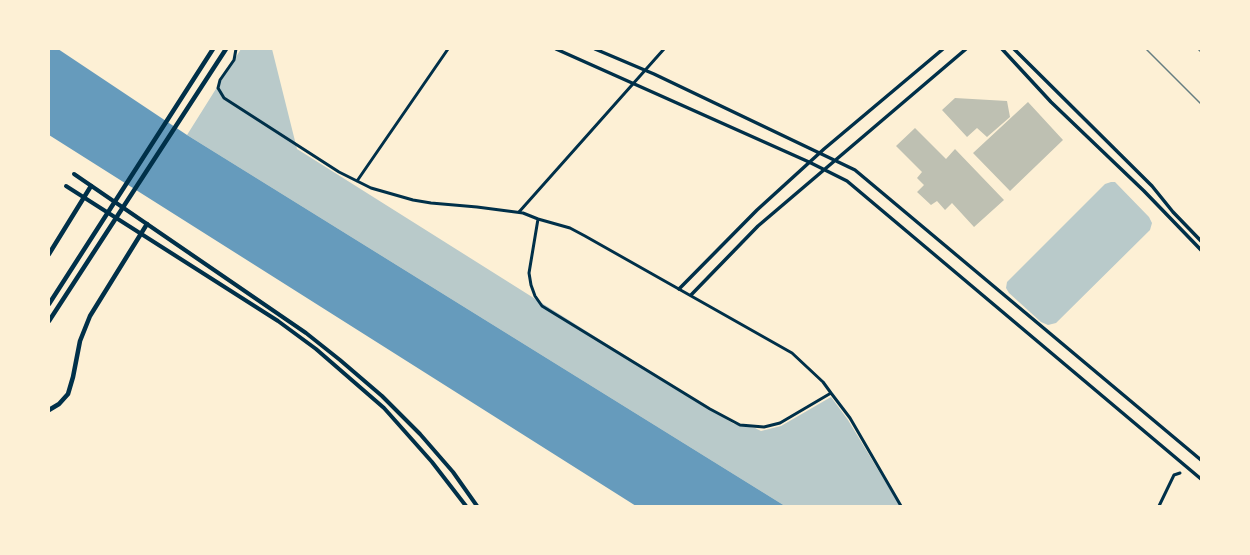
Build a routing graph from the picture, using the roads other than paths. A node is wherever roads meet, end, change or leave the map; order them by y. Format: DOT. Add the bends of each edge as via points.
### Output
graph roads {
  1 [pos="226,49"];
  2 [pos="236,49"];
  3 [pos="448,49"];
  4 [pos="556,49"];
  5 [pos="595,49"];
  6 [pos="664,49"];
  7 [pos="943,49"];
  8 [pos="966,49"];
  9 [pos="1002,49"];
  10 [pos="1014,49"];
  11 [pos="211,51"];
  12 [pos="644,70"];
  13 [pos="633,83"];
  14 [pos="820,153"];
  15 [pos="835,160"];
  16 [pos="809,162"];
  17 [pos="824,169"];
  18 [pos="74,174"];
  19 [pos="357,181"];
  20 [pos="66,186"];
  21 [pos="91,186"];
  22 [pos="84,197"];
  23 [pos="519,212"];
  24 [pos="538,219"];
  25 [pos="147,224"];
  26 [pos="141,234"];
  27 [pos="1201,241"];
  28 [pos="1201,250"];
  29 [pos="49,254"];
  30 [pos="679,289"];
  31 [pos="691,296"];
  32 [pos="49,304"];
  33 [pos="49,321"];
  34 [pos="831,393"];
  35 [pos="49,410"];
  36 [pos="1201,460"];
  37 [pos="1180,473"];
  38 [pos="1201,479"];
  39 [pos="466,506"];
  40 [pos="477,506"];
  41 [pos="901,506"];
  42 [pos="1159,506"];
  1 -- 33 [label="main road"];
  2 -- 19 [label="street" via="234,60 220,80 218,88 224,98"];
  3 -- 19 [label="street"];
  4 -- 13 [label="street"];
  5 -- 12 [label="street"];
  6 -- 12 [label="street"];
  7 -- 14 [label="street"];
  8 -- 15 [label="street"];
  9 -- 28 [label="street" via="1051,102"];
  10 -- 27 [label="street" via="1152,186"];
  11 -- 32 [label="main road"];
  12 -- 13 [label="street"];
  12 -- 14 [label="street"];
  13 -- 16 [label="street"];
  13 -- 23 [label="street"];
  14 -- 15 [label="street"];
  14 -- 16 [label="street"];
  15 -- 17 [label="street"];
  15 -- 36 [label="street" via="854,170"];
  16 -- 17 [label="street"];
  16 -- 30 [label="street" via="757,210"];
  17 -- 31 [label="street" via="758,226"];
  17 -- 38 [label="street" via="847,181"];
  18 -- 21 [label="main road"];
  19 -- 23 [label="street" via="371,188 413,200"];
  20 -- 22 [label="main road"];
  21 -- 22 [label="main road"];
  21 -- 25 [label="main road"];
  22 -- 26 [label="main road"];
  22 -- 29 [label="main road"];
  23 -- 24 [label="street"];
  24 -- 30 [label="street" via="575,231"];
  24 -- 34 [label="street" via="529,274 535,296 542,306 710,409 740,425 764,427 780,423"];
  25 -- 26 [label="main road"];
  25 -- 40 [label="main road" via="306,333 340,360 382,396 420,434 453,472"];
  26 -- 35 [label="main road" via="90,316 80,341 68,394"];
  26 -- 39 [label="main road" via="278,321 316,349 384,408 432,462"];
  30 -- 31 [label="street"];
  31 -- 34 [label="street" via="792,353"];
  34 -- 41 [label="street" via="850,418"];
  37 -- 42 [label="street" via="1174,475"];
}
